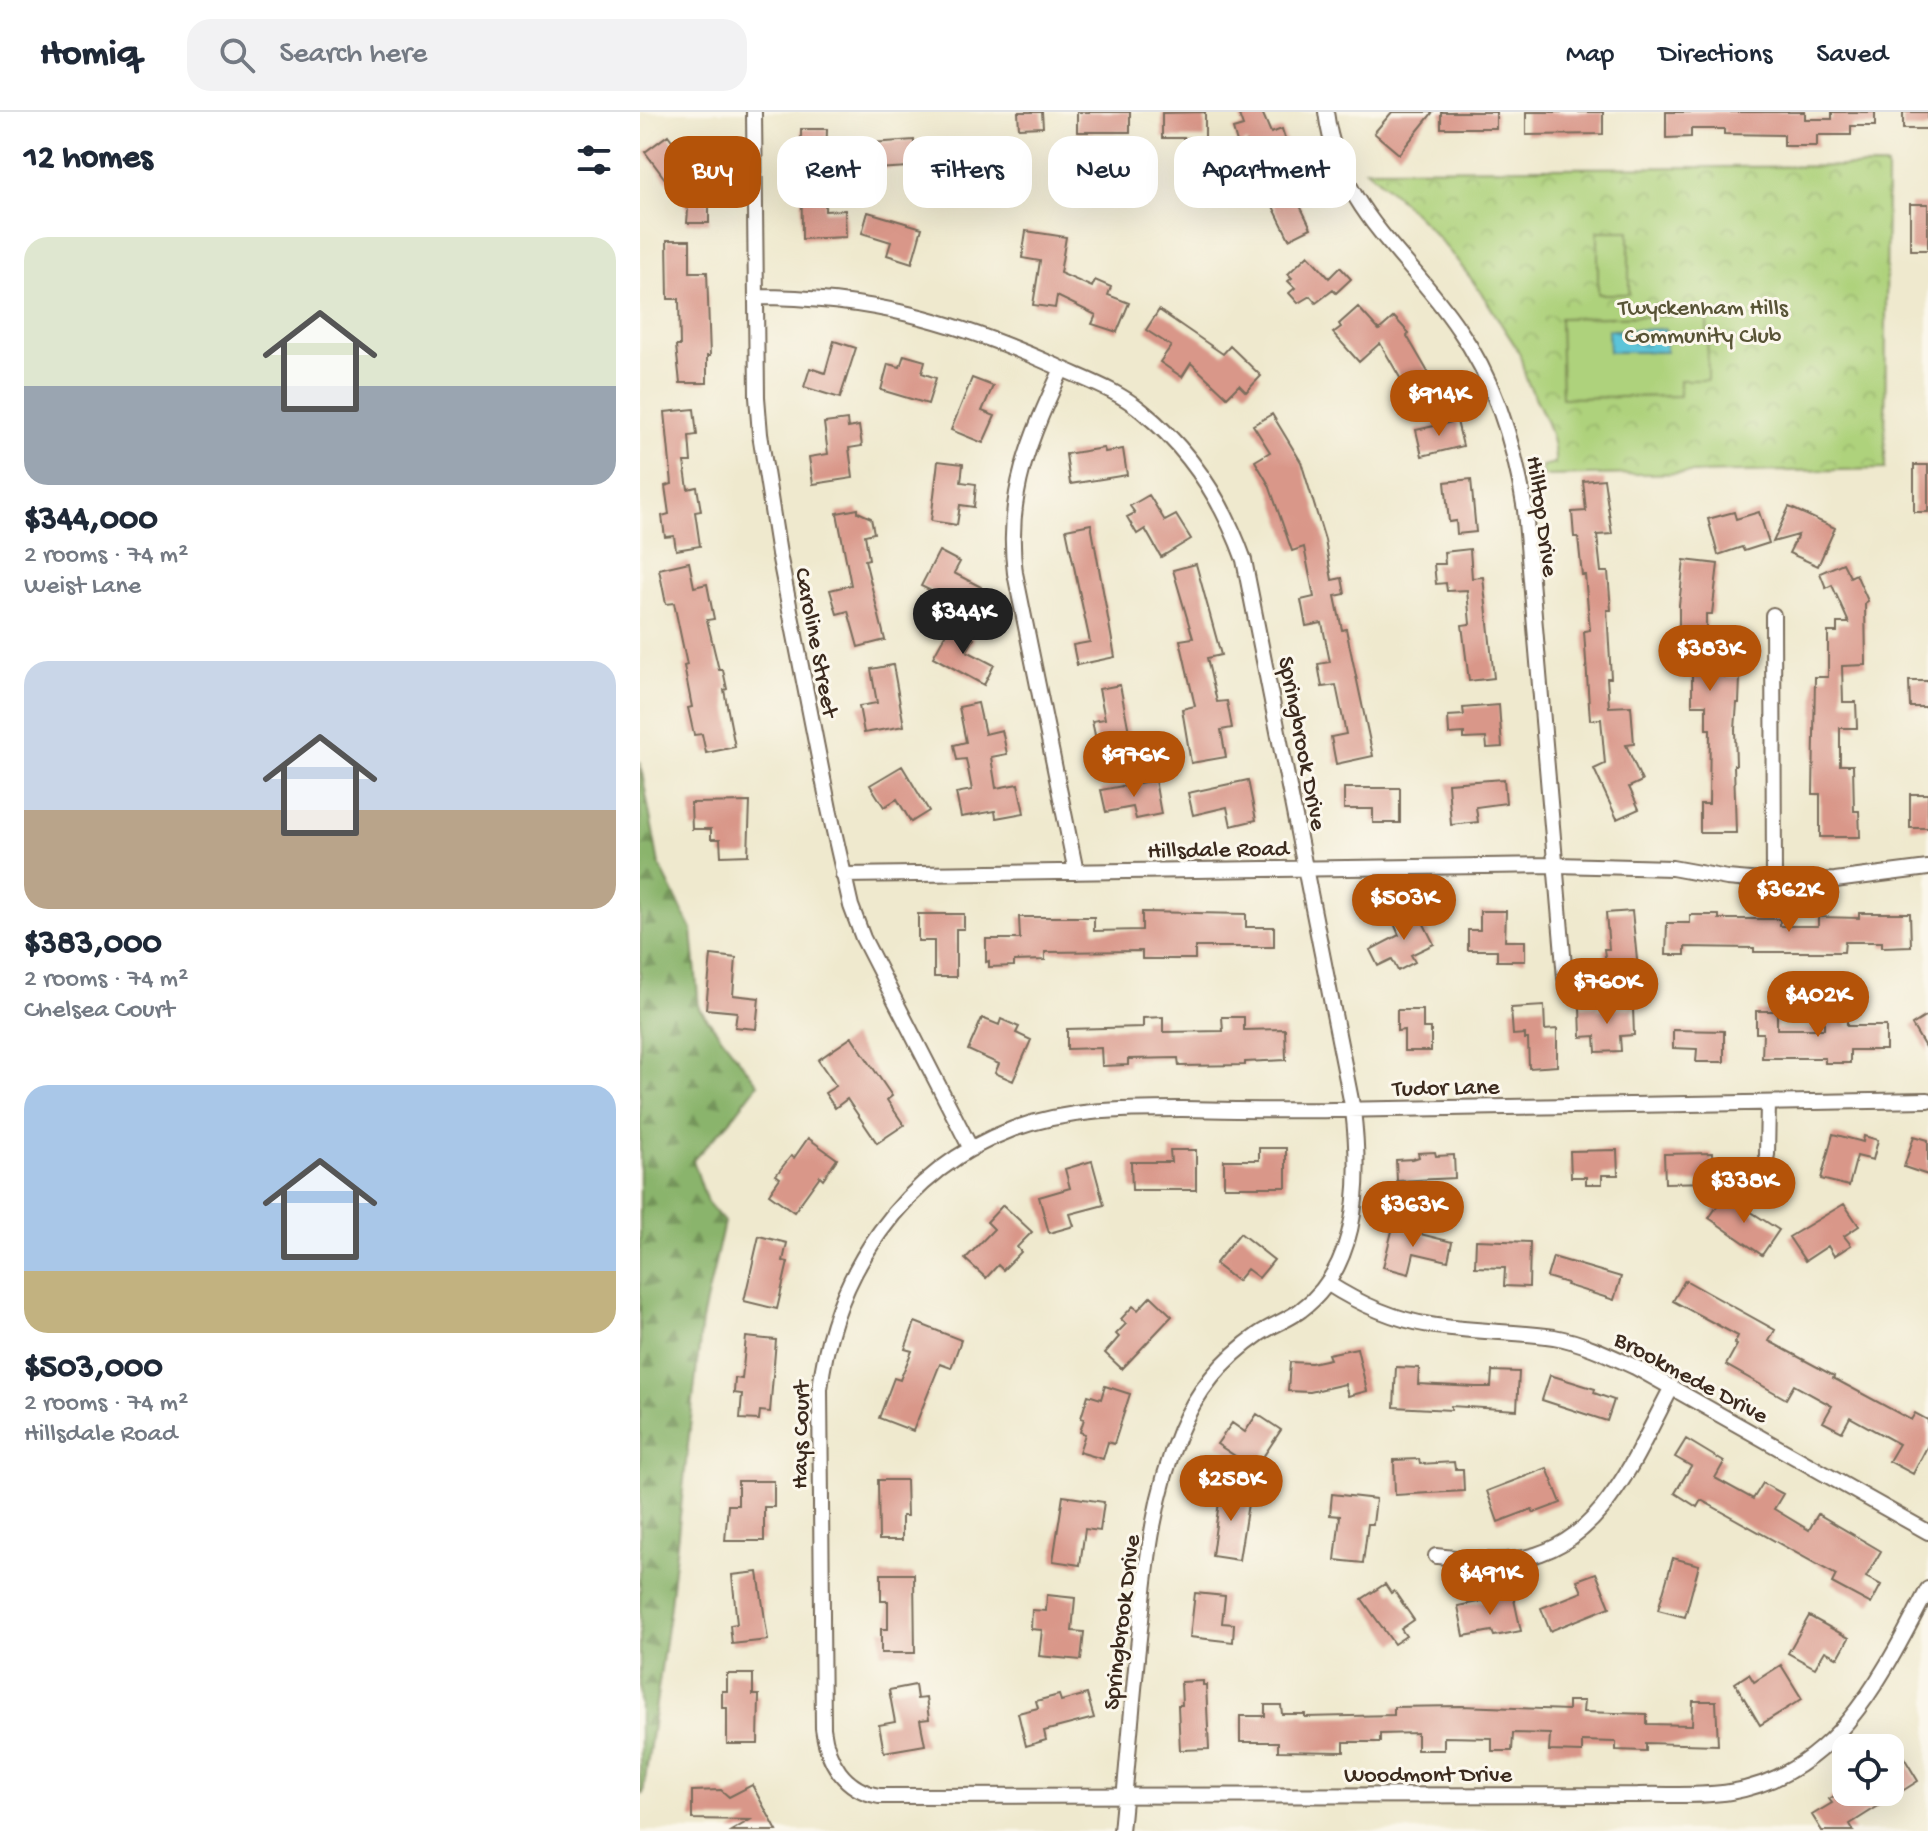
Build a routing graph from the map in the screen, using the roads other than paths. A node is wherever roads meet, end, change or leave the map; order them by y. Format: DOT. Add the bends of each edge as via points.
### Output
graph roads {
  1 [pos="754,112"];
  2 [pos="1326,112"];
  3 [pos="756,297"];
  4 [pos="1062,369"];
  5 [pos="1773,615"];
  6 [pos="1556,865"];
  7 [pos="1307,868"];
  8 [pos="1928,868"];
  9 [pos="1076,872"];
  10 [pos="843,875"];
  11 [pos="1774,882"];
  12 [pos="1565,978"];
  13 [pos="1928,1100"];
  14 [pos="1768,1103"];
  15 [pos="1353,1110"];
  16 [pos="971,1149"];
  17 [pos="1767,1155"];
  18 [pos="1327,1283"];
  19 [pos="1672,1387"];
  20 [pos="1928,1532"];
  21 [pos="1436,1556"];
  22 [pos="1928,1589"];
  23 [pos="838,1772"];
  24 [pos="1124,1794"];
  25 [pos="1121,1831"];
  1 -- 3 [label="street, Caroline Street"];
  2 -- 6 [label="street, Hilltop Drive" via="1334,149 1358,203 1459,329 1490,385 1512,447 1525,510"];
  3 -- 4 [label="street, Springbrook Drive" via="817,298 895,309 988,337"];
  3 -- 10 [label="street, Caroline Street" via="757,397 768,491"];
  4 -- 7 [label="street, Springbrook Drive" via="1145,413 1183,450 1219,502 1247,574"];
  4 -- 9 [label="street" via="1027,447 1012,533 1015,573"];
  5 -- 11 [label="street"];
  6 -- 7 [label="street, Hillsdale Road"];
  6 -- 11 [label="street, Hillsdale Road" via="1672,868"];
  6 -- 12 [label="street, Hilltop Drive"];
  7 -- 9 [label="street, Hillsdale Road"];
  7 -- 15 [label="street, Springbrook Drive"];
  8 -- 11 [label="street, Hillsdale Road"];
  9 -- 10 [label="street, Hillsdale Road"];
  10 -- 16 [label="street, Caroline Street" via="863,938"];
  13 -- 14 [label="street, Tudor Lane"];
  14 -- 15 [label="street, Tudor Lane"];
  14 -- 17 [label="street"];
  15 -- 16 [label="street, Tudor Lane" via="1082,1112 1013,1129"];
  15 -- 18 [label="street, Springbrook Drive" via="1352,1230"];
  16 -- 23 [label="street, Hays Court" via="920,1186 888,1221 855,1269 827,1343 820,1389 823,1728 825,1747"];
  18 -- 19 [label="street, Brookmede Drive" via="1373,1309 1415,1322 1557,1338 1596,1350"];
  18 -- 24 [label="street, Springbrook Drive" via="1299,1311 1227,1359 1195,1400 1179,1435 1155,1512"];
  19 -- 20 [label="street, Brookmede Drive"];
  19 -- 21 [label="street" via="1614,1493 1570,1540 1519,1558"];
  22 -- 24 [label="street, Woodmont Drive" via="1845,1727 1817,1755 1749,1788 1704,1794"];
  23 -- 24 [label="street, Woodmont Drive" via="865,1794 879,1796"];
  24 -- 25 [label="street, Springbrook Drive"];
}
